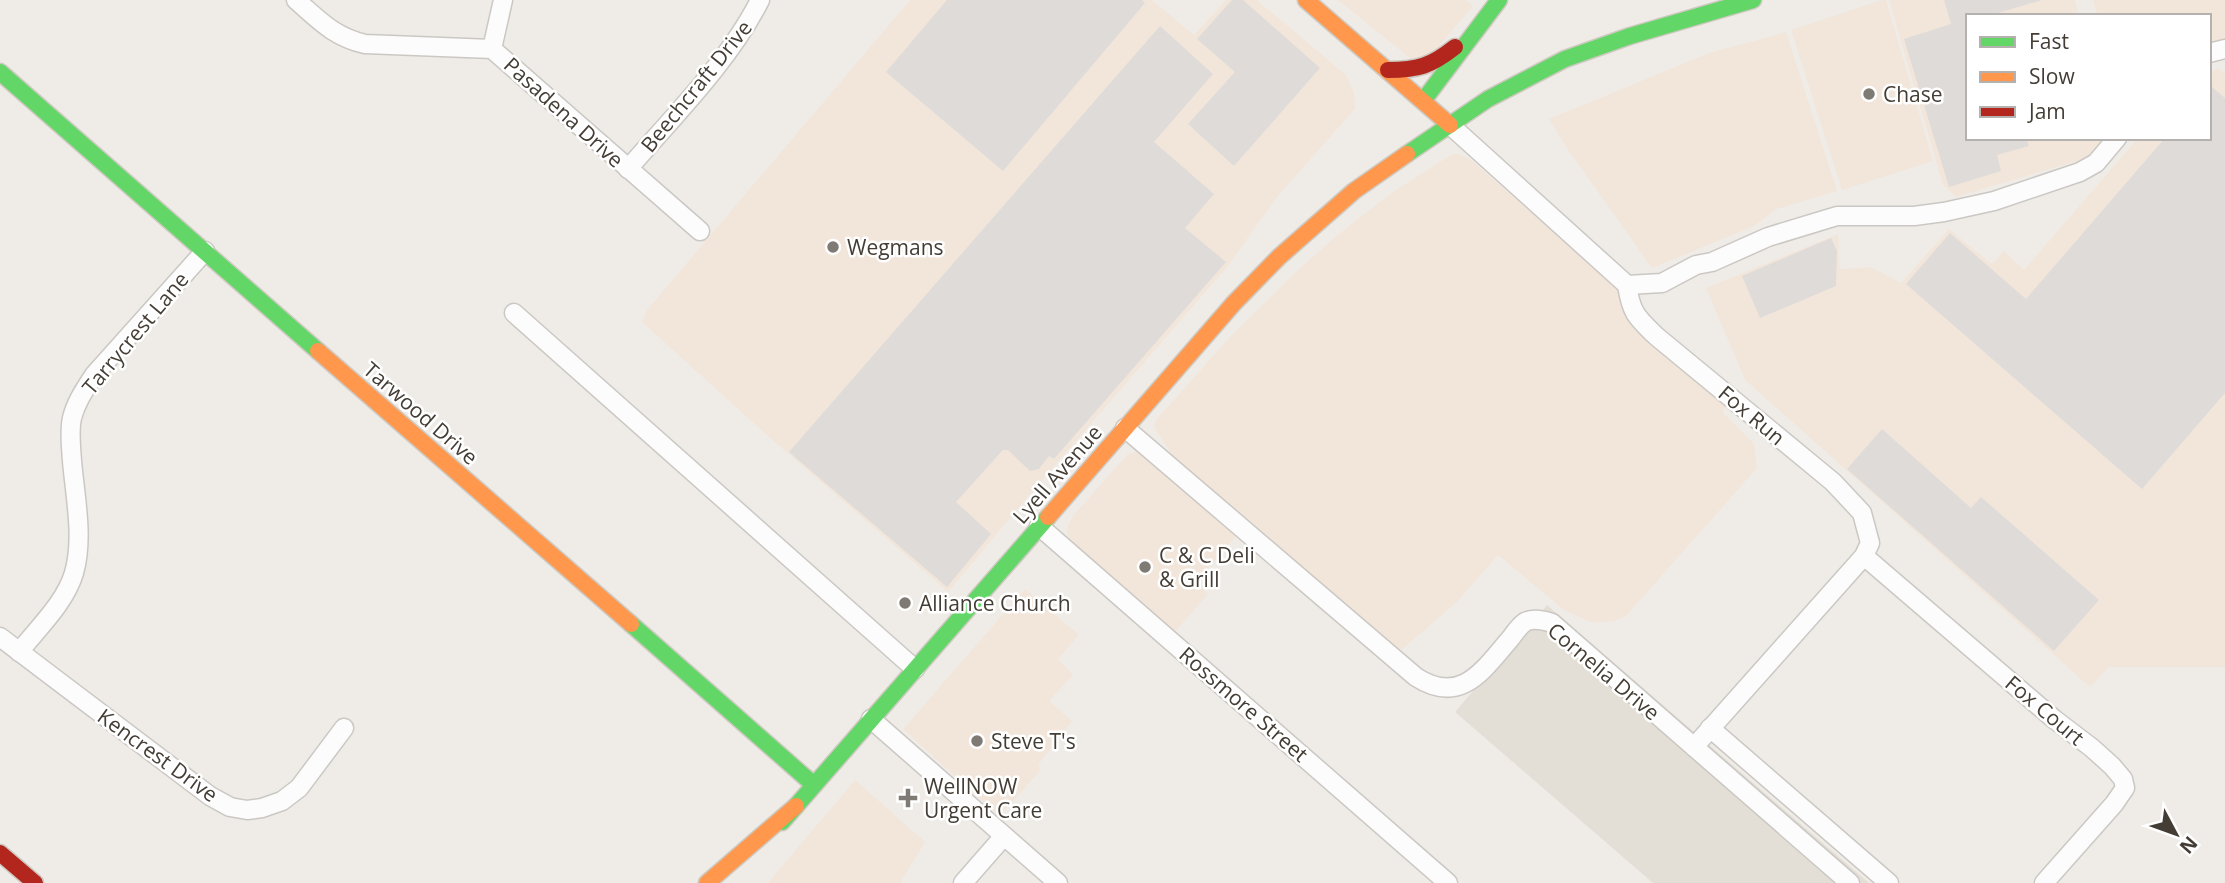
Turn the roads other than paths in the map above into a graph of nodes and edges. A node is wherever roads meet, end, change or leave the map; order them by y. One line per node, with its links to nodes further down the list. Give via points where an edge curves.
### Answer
1 (296, 0): 8 (street, Pasadena Drive, via 331,31 358,42)
2 (503, 0): 8 (street)
3 (760, 0): 14 (street, Beechcraft Drive, via 729,51)
4 (1306, 0): 9 (main road)
5 (1499, 0): 7 (main road)
6 (1754, 0): 12 (main road, Lyell Avenue, via 1564,59)
7 (1470, 36): 9 (main road, via 1435,64 1416,70); 11 (main road)
8 (492, 49): 14 (street, Pasadena Drive)
9 (1388, 70): 11 (main road)
10 (0, 72): 16 (main road, Tarwood Drive)
11 (1423, 101): 12 (main road)
12 (1450, 125): 17 (street, Fox Run); 19 (main road, Lyell Avenue, via 1354,191 1279,257)
13 (2115, 140): 17 (street, via 2096,163 2080,172 1994,201 1914,216 1837,216 1768,237 1661,283)
14 (628, 170): 15 (street, Pasadena Drive)
15 (700, 231)
16 (205, 251): 23 (street, Tarrycrest Lane, via 79,397 71,444 78,535 73,576 64,595); 29 (main road, Tarwood Drive)
17 (1627, 285): 21 (street, Fox Run, via 1631,307 1641,322 1833,482 1862,513 1870,543)
18 (514, 313): 24 (street)
19 (1125, 428): 20 (main road, Lyell Avenue); 28 (street, Cornelia Drive, via 1428,684 1441,688 1469,682 1524,623 1538,619 1552,623)
20 (1039, 526): 24 (main road, Lyell Avenue); 38 (street, Rossmore Street)
21 (1864, 556): 27 (street); 41 (street, Fox Court, via 2123,779 2125,788 2114,804)
22 (0, 637): 23 (street, Kencrest Drive)
23 (19, 652): 26 (street, Kencrest Drive, via 230,807 247,810 282,801 299,788)
24 (915, 669): 25 (main road, Lyell Avenue)
25 (871, 719): 29 (main road, Lyell Avenue); 31 (street)
26 (344, 727)
27 (1710, 729): 28 (street); 40 (street)
28 (1694, 747): 39 (street, Cornelia Drive)
29 (814, 785): 30 (main road, Lyell Avenue)
30 (796, 806): 34 (main road); 35 (main road, Lyell Avenue)
31 (1004, 836): 36 (street); 37 (street)
32 (0, 853): 33 (main road)
33 (35, 883)
34 (707, 883)
35 (727, 883)
36 (963, 883)
37 (1058, 883)
38 (1448, 883)
39 (1850, 883)
40 (1889, 883)
41 (2044, 883)

